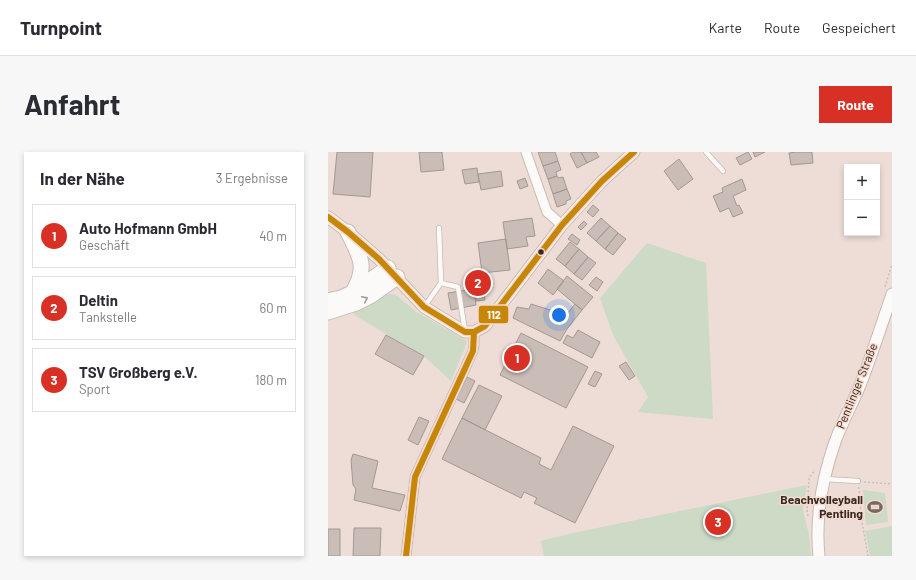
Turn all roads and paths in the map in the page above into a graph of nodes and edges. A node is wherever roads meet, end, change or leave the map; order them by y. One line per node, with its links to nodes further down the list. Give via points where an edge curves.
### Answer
1 (526, 152): 6 (street, via 547,212)
2 (634, 152): 6 (street, via 602,181)
3 (706, 152): 4 (lane)
4 (723, 171)
5 (328, 217): 8 (street)
6 (562, 225): 16 (street, via 485,326)
7 (439, 228): 10 (lane)
8 (348, 232): 9 (street); 11 (highway, via 360,255 361,266 361,276)
9 (392, 272): 11 (highway); 14 (street); 15 (highway, one-way to 9, via 370,296)
10 (441, 283): 14 (lane); 16 (lane, via 458,287)
11 (352, 293): 13 (highway)
12 (892, 294): 17 (street, Pentlinger Straße, via 861,384 835,441)
13 (328, 301)
14 (424, 307): 16 (street)
15 (328, 312)
16 (470, 332): 20 (street, via 474,344 473,351 415,477)
17 (824, 479): 18 (lane); 21 (street, Pentlinger Straße, via 819,508)
18 (858, 481): 19 (path); 22 (path)
19 (892, 484)
20 (406, 556)
21 (819, 556)
22 (868, 556)

